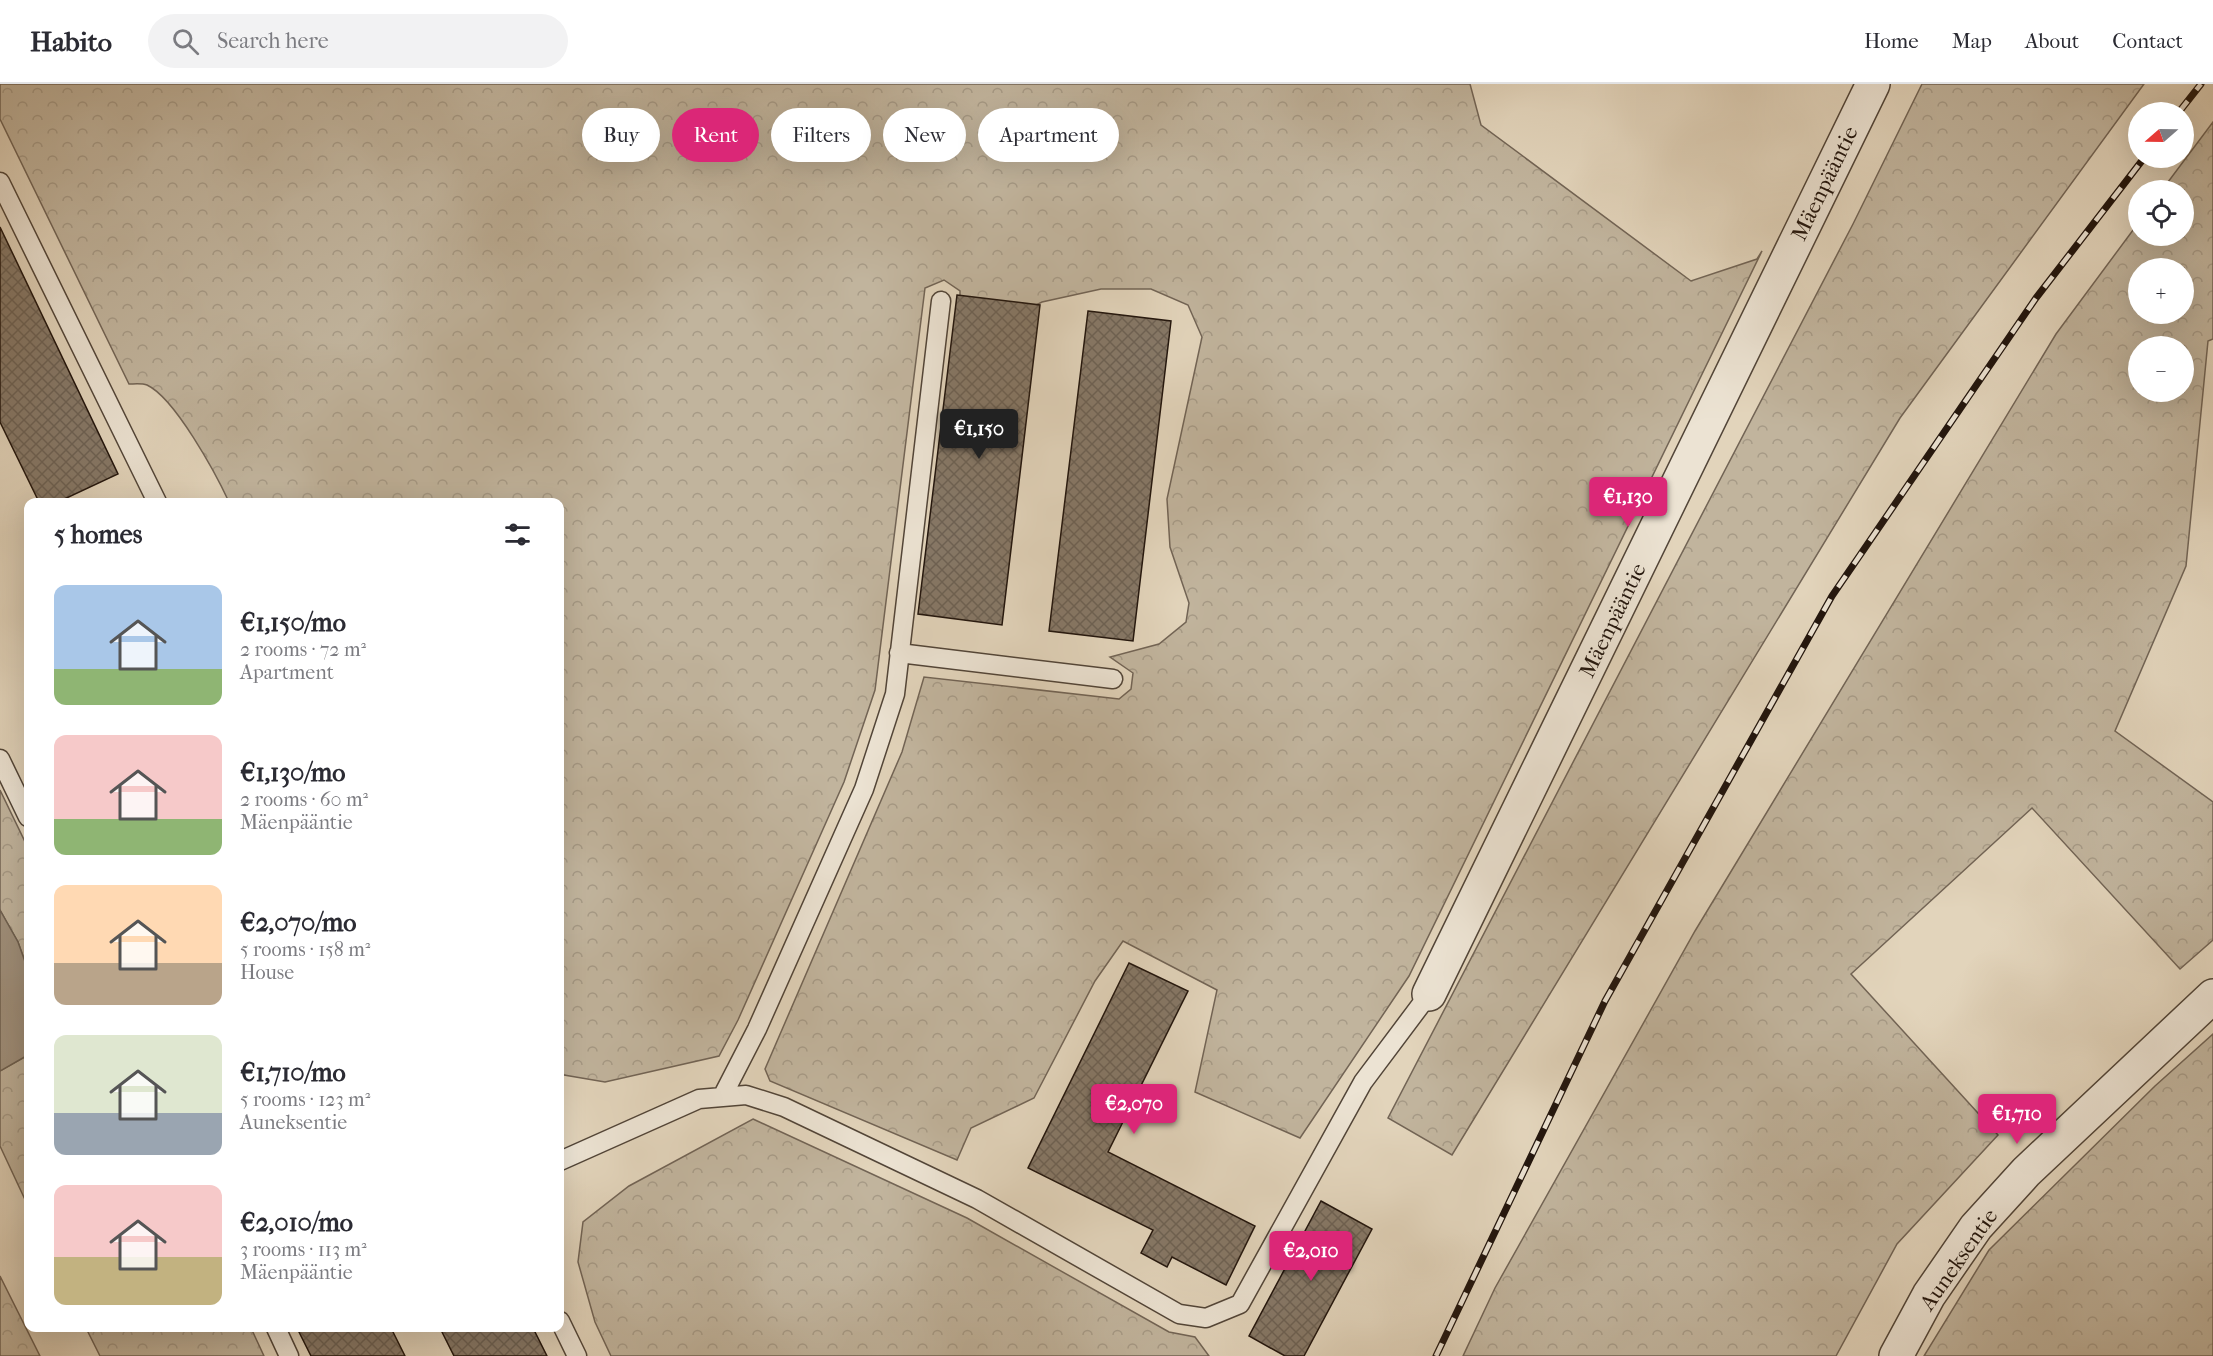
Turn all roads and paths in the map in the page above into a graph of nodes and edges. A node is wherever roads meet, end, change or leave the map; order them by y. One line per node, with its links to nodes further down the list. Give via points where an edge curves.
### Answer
1 (1873, 84): 9 (street, Mäenpääntie)
2 (0, 182): 4 (lane)
3 (941, 301): 5 (lane)
4 (155, 498)
5 (899, 653): 6 (lane); 11 (lane, via 895,694 864,789 757,1029)
6 (1113, 679)
7 (0, 759): 8 (lane)
8 (24, 809)
9 (1430, 994): 11 (lane, via 1363,1082 1240,1304 1206,1318 1179,1314 976,1199 784,1107 746,1095)
10 (2213, 996): 17 (street, Auneksentie, via 2026,1172 1976,1227 1929,1295)
11 (722, 1097): 12 (lane, via 699,1099)
12 (564, 1159)
13 (564, 1329): 16 (lane)
14 (278, 1332): 15 (lane)
15 (289, 1356)
16 (577, 1356)
17 (1896, 1356)

